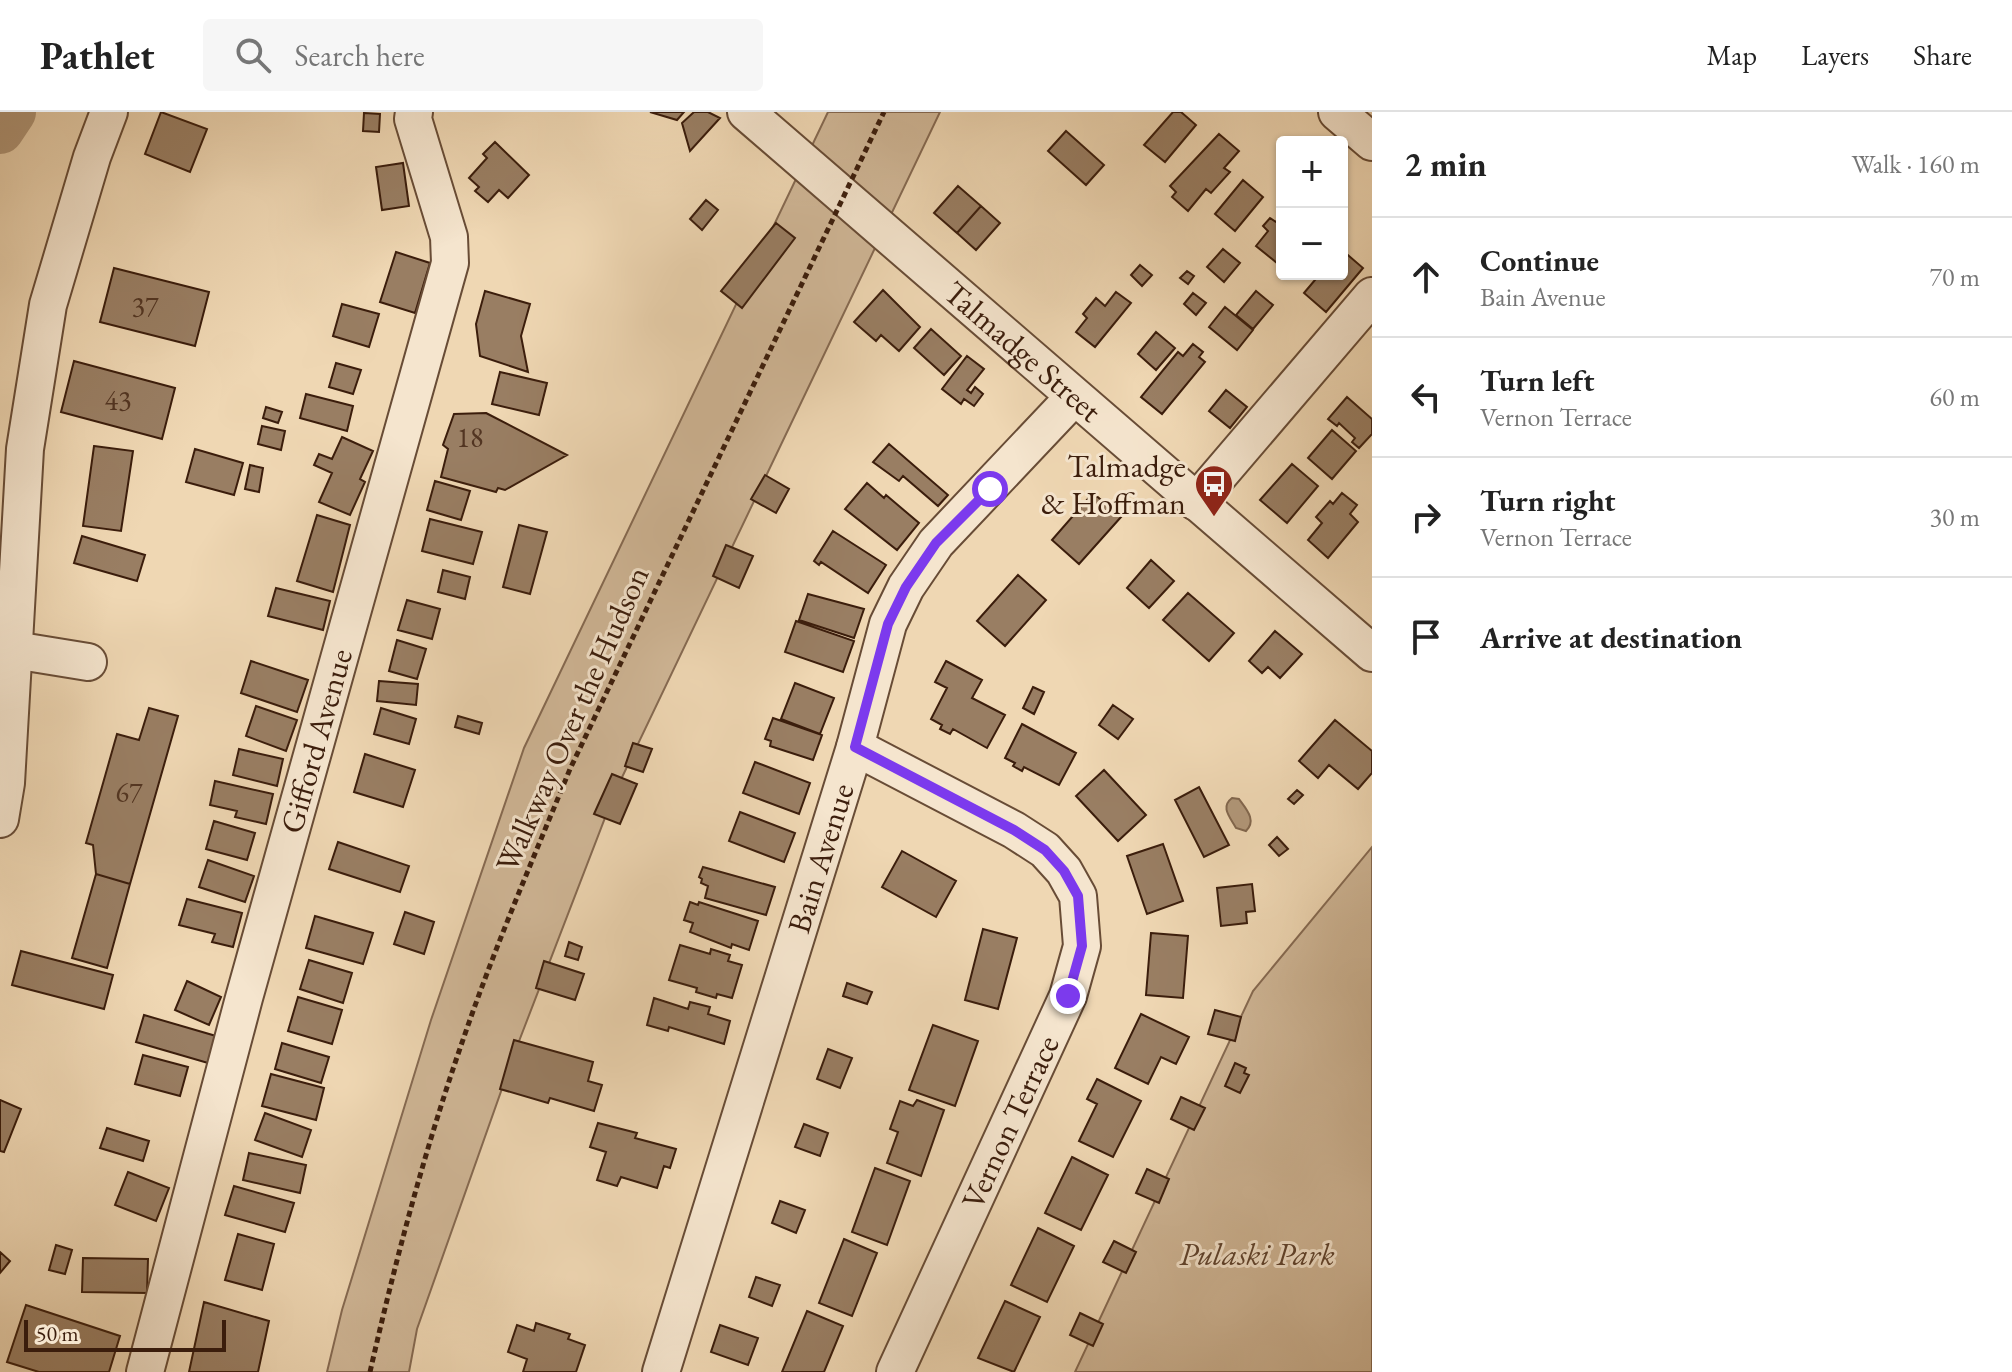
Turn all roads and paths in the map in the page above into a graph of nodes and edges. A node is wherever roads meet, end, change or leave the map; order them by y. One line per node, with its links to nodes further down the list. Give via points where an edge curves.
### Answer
1 (109, 112): 10 (street, via 48,305 25,449)
2 (414, 112): 15 (street, Gifford Avenue, via 449,237 450,263)
3 (746, 112): 8 (street, Talmadge Street)
4 (884, 112): 16 (path, Walkway Over the Hudson, bridge, via 538,846 437,1119)
5 (1337, 112): 6 (street)
6 (1372, 142)
7 (1372, 296): 9 (street)
8 (1074, 397): 9 (street, Talmadge Street); 13 (street, Bain Avenue, via 936,543 906,587 888,624)
9 (1196, 502): 11 (street, Talmadge Street)
10 (14, 650): 12 (street); 14 (street)
11 (1372, 653)
12 (88, 662)
13 (855, 747): 17 (street, Bain Avenue); 18 (street, Vernon Terrace, via 1045,850 1078,896 1082,946 1068,996)
14 (0, 819)
15 (145, 1372)
16 (370, 1372)
17 (661, 1372)
18 (895, 1372)

